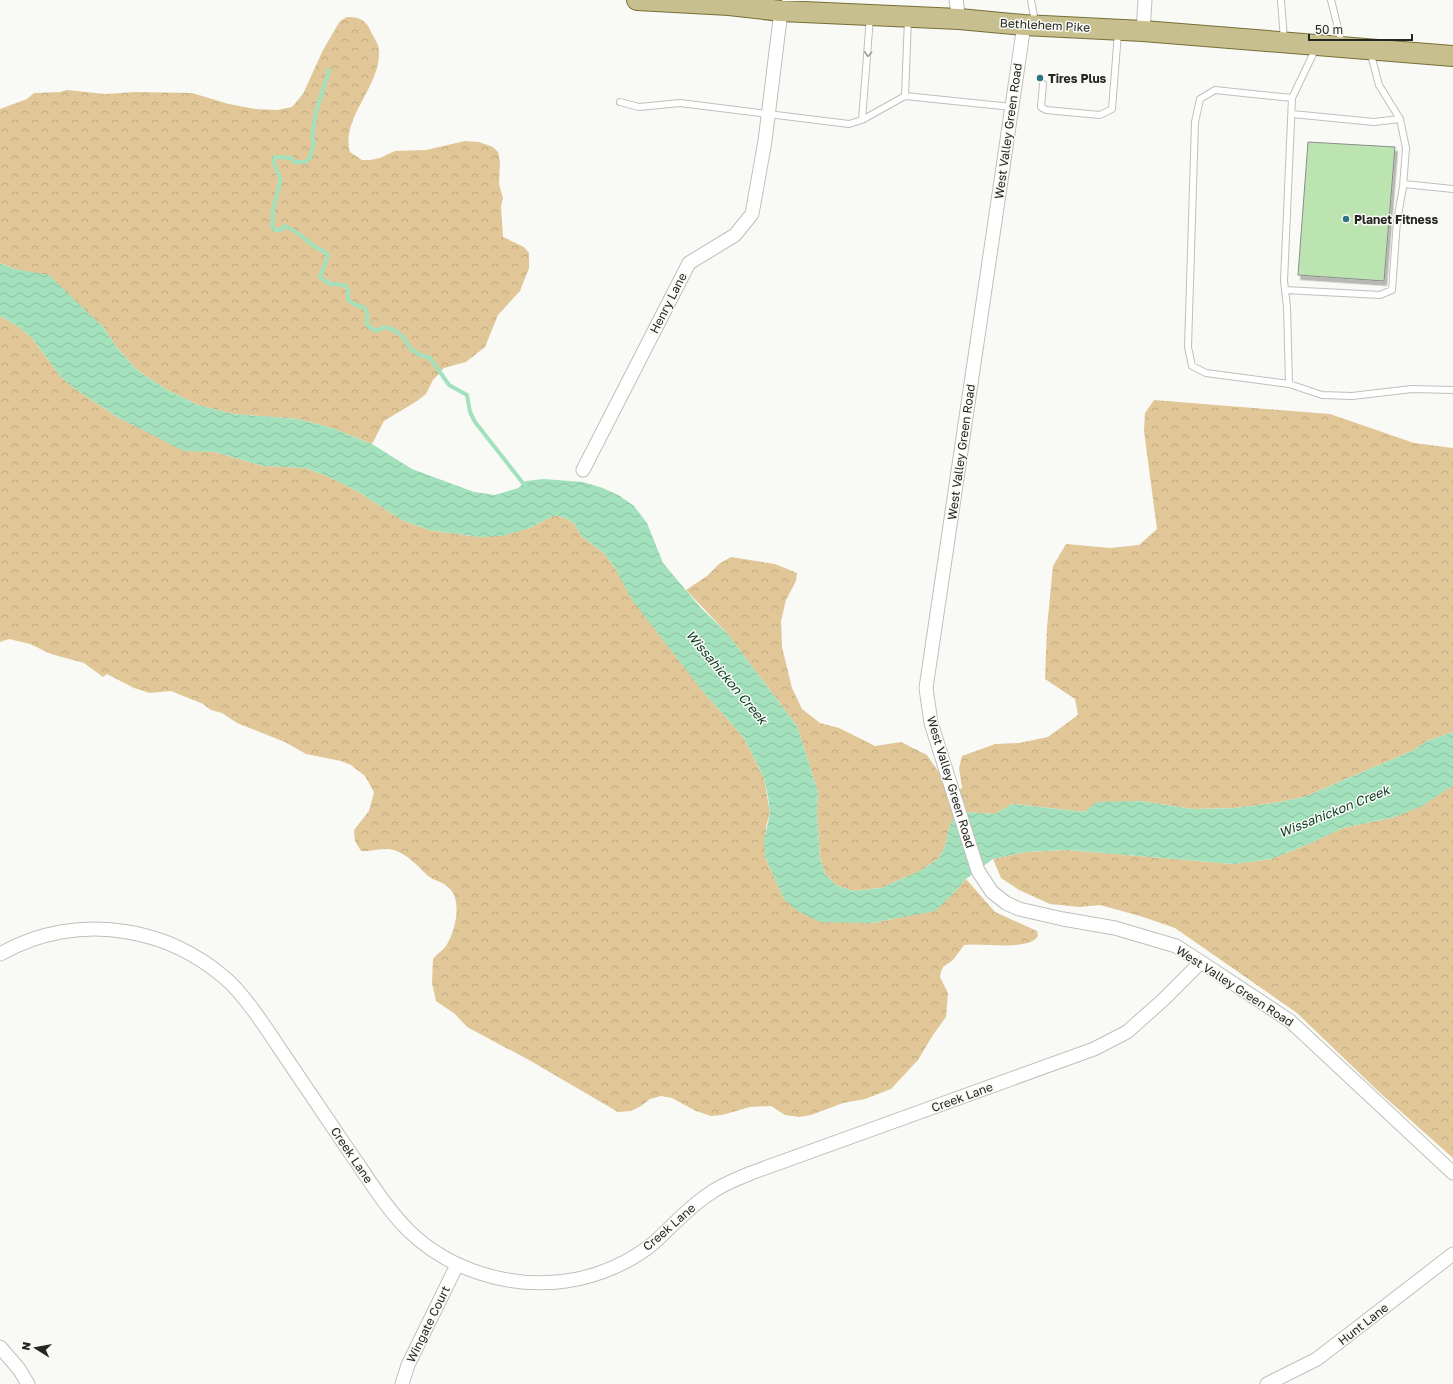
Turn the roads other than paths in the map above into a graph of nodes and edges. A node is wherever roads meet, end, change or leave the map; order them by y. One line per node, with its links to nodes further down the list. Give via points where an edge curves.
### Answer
1 (637, 0): 7 (main road, Bethlehem Pike, via 729,5)
2 (956, 0): 10 (street)
3 (1031, 0): 11 (lane)
4 (1145, 0): 13 (street)
5 (1281, 0): 14 (lane)
6 (1331, 0): 16 (lane)
7 (781, 11): 8 (main road, Bethlehem Pike); 24 (street, Henry Lane)
8 (871, 15): 9 (main road, Bethlehem Pike); 27 (lane, one-way to 27)
9 (908, 17): 10 (main road, Bethlehem Pike); 20 (lane)
10 (959, 19): 11 (main road, Bethlehem Pike)
11 (1030, 25): 12 (main road, Bethlehem Pike); 23 (street, West Valley Green Road)
12 (1118, 30): 13 (main road, Bethlehem Pike); 19 (lane, via 1112,109 1100,115 1046,110 1041,107)
13 (1143, 31): 14 (main road, Bethlehem Pike)
14 (1284, 42): 15 (main road, Bethlehem Pike)
15 (1317, 45): 16 (main road, Bethlehem Pike); 21 (lane)
16 (1342, 47): 17 (main road, Bethlehem Pike)
17 (1369, 50): 18 (main road, Bethlehem Pike); 26 (lane, via 1378,86)
18 (1453, 56)
19 (1043, 84)
20 (905, 96): 23 (lane); 27 (lane)
21 (1292, 98): 25 (lane); 31 (lane, via 1216,90 1200,99 1195,122 1188,347 1192,366 1206,373)
22 (620, 102): 24 (lane, via 639,107 680,103)
23 (1012, 107): 35 (street, West Valley Green Road, via 926,688 930,723 978,871 992,892 1020,910 1115,928 1176,946)
24 (767, 113): 27 (lane, via 849,124); 33 (street, Henry Lane, via 765,141 752,214 735,235 689,263)
25 (1292, 114): 26 (lane, via 1374,122); 30 (lane)
26 (1400, 119): 28 (lane, via 1406,148)
27 (862, 120)
28 (1404, 184): 29 (lane); 30 (lane, via 1397,221 1392,290 1380,295)
29 (1453, 189)
30 (1285, 290): 31 (lane)
31 (1288, 384): 32 (lane, via 1322,395 1352,396 1412,389)
32 (1453, 390)
33 (583, 470)
34 (0, 954): 38 (street, Creek Lane, via 35,938 65,931 97,928 148,936 196,957 227,980 263,1024 393,1213 424,1244)
35 (1200, 962): 36 (street, West Valley Green Road, via 1290,1021); 38 (street, Creek Lane, via 1127,1032 1108,1042 1088,1052 720,1186 699,1201 654,1243 604,1271 579,1280 532,1283 492,1277)
36 (1453, 1173)
37 (1453, 1254): 42 (street, Hunt Lane, via 1317,1359)
38 (457, 1265): 41 (street, Wingate Court, via 408,1365)
39 (0, 1347): 40 (street)
40 (28, 1384)
41 (402, 1384)
42 (1267, 1384)

